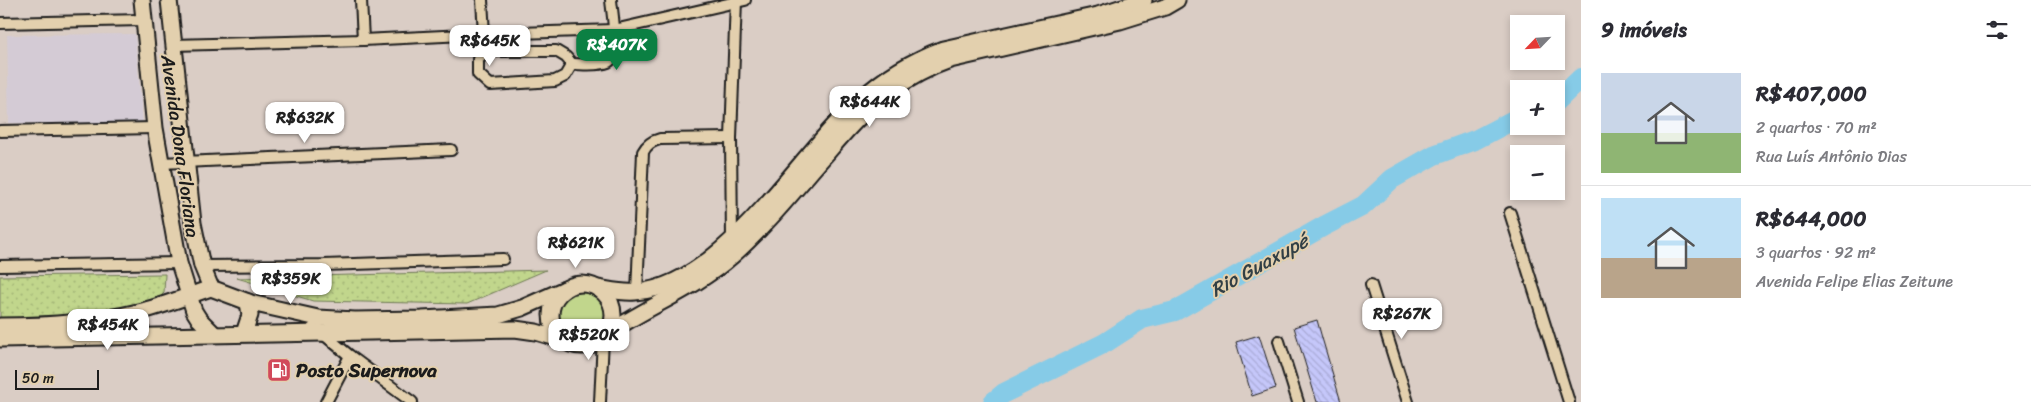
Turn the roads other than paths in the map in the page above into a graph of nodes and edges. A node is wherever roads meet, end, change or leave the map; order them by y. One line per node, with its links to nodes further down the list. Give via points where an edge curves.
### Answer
1 (142, 0): 9 (main road, Avenida Dona Floriana)
2 (169, 0): 14 (main road, Avenida Dona Floriana)
3 (361, 0): 13 (street)
4 (482, 0): 12 (street)
5 (611, 0): 11 (street)
6 (1144, 0): 23 (main road, via 1098,15 943,49 888,78 847,112)
7 (739, 1): 11 (street); 18 (street)
8 (1168, 2): 23 (main road, via 1120,21 950,60 902,83 858,118 796,189)
9 (143, 20): 10 (street); 16 (main road, Avenida Dona Floriana)
10 (0, 23)
11 (614, 30): 12 (street); 15 (street, via 615,49 610,61)
12 (484, 34): 13 (street)
13 (363, 40): 14 (street)
14 (172, 45): 20 (main road, Avenida Dona Floriana)
15 (572, 64): 15 (street, via 565,76 555,81 490,85 478,74 477,66 478,58 489,51 556,51)
16 (155, 128): 17 (street); 21 (main road, Avenida Dona Floriana)
17 (0, 131)
18 (731, 138): 23 (street); 32 (street, via 660,139 645,147)
19 (451, 150): 20 (street)
20 (185, 162): 21 (street); 27 (main road, Avenida Dona Floriana)
21 (161, 163): 25 (main road, Avenida Dona Floriana)
22 (1510, 213): 49 (street)
23 (733, 248): 32 (main road, via 657,288); 39 (main road, via 688,287)
24 (504, 259): 27 (street)
25 (179, 263): 26 (street); 33 (main road, Avenida Dona Floriana)
26 (0, 266)
27 (202, 266): 29 (main road, Avenida Dona Floriana)
28 (1372, 285): 48 (street)
29 (211, 288): 33 (main road); 34 (main road)
30 (597, 288): 31 (main road, via 578,284); 32 (main road); 39 (main road, via 607,296 612,308 612,322)
31 (564, 289): 34 (main road, via 511,312 461,318 334,319); 41 (main road, via 555,300 551,314 554,328)
32 (637, 292)
33 (188, 296): 35 (main road, via 107,318 42,326); 38 (main road, Avenida Dona Floriana, via 199,319)
34 (249, 302): 36 (main road); 37 (main road, via 250,315)
35 (0, 326)
36 (322, 332): 37 (main road); 41 (main road, via 516,329); 43 (street)
37 (244, 333): 38 (main road)
38 (214, 334): 40 (main road)
39 (605, 336): 41 (main road, via 584,346); 46 (street)
40 (0, 339)
41 (563, 340)
42 (1279, 341): 47 (street)
43 (350, 356): 44 (street); 45 (street)
44 (326, 402)
45 (412, 402)
46 (600, 402)
47 (1298, 402)
48 (1408, 402)
49 (1569, 402)

